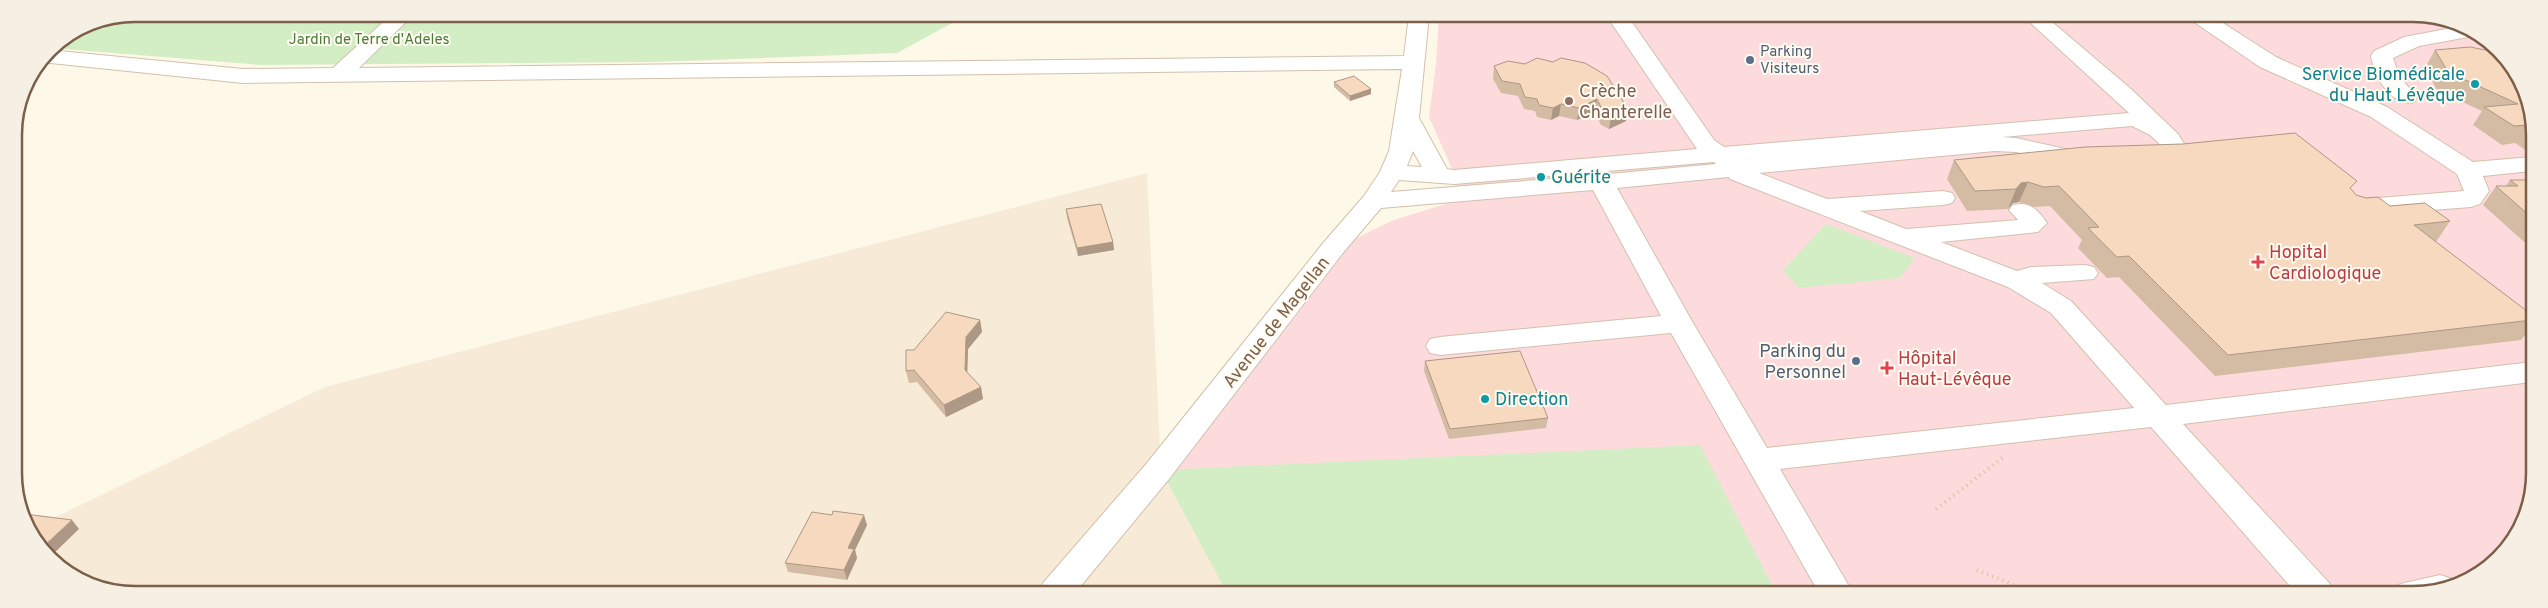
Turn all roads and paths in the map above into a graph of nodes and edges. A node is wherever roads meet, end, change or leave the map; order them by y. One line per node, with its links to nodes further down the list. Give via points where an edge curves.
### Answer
1 (396, 22): 9 (street)
2 (1418, 22): 8 (street, Avenue de Magellan)
3 (1621, 22): 14 (street, via 1706,145)
4 (2040, 22): 12 (street, via 2123,94)
5 (2207, 22): 16 (street, via 2268,62 2367,105)
6 (2461, 33): 10 (street, via 2411,41 2382,56 2382,66 2390,80)
7 (53, 57): 9 (street, via 243,76)
8 (1414, 62): 9 (street); 11 (street, Avenue de Magellan)
9 (340, 75)
10 (2406, 97)
11 (1407, 118): 17 (street, Avenue de Magellan, via 1401,151); 19 (street)
12 (2158, 130): 13 (street, via 2134,119); 13 (street, via 2176,150 2080,160)
13 (1989, 138): 14 (street)
14 (1727, 162): 18 (street, via 1689,175); 22 (street, via 1739,174)
15 (2526, 165): 16 (street)
16 (2468, 170): 23 (street, via 2477,192 2471,199)
17 (1392, 172): 19 (street); 21 (street, Avenue de Magellan)
18 (1596, 174): 19 (street); 21 (street); 28 (street)
19 (1439, 176)
20 (1943, 198): 22 (street)
21 (1373, 201): 39 (street, Avenue de Magellan, via 1158,471)
22 (1822, 206): 25 (street)
23 (2353, 208)
24 (2022, 210): 25 (street, via 2034,223 2029,227)
25 (1925, 240): 27 (street)
26 (2085, 273): 27 (street, via 2031,275)
27 (2018, 281): 31 (street, via 2061,307)
28 (1678, 323): 29 (street); 33 (street)
29 (1440, 346)
30 (2526, 373): 31 (street)
31 (2159, 416): 32 (street); 38 (street)
32 (2038, 430): 33 (street); 34 (path)
33 (1759, 460): 36 (street)
34 (1936, 509)
35 (1977, 570): 37 (path)
36 (1831, 585)
37 (2014, 585)
38 (2310, 585)
39 (1061, 586)

